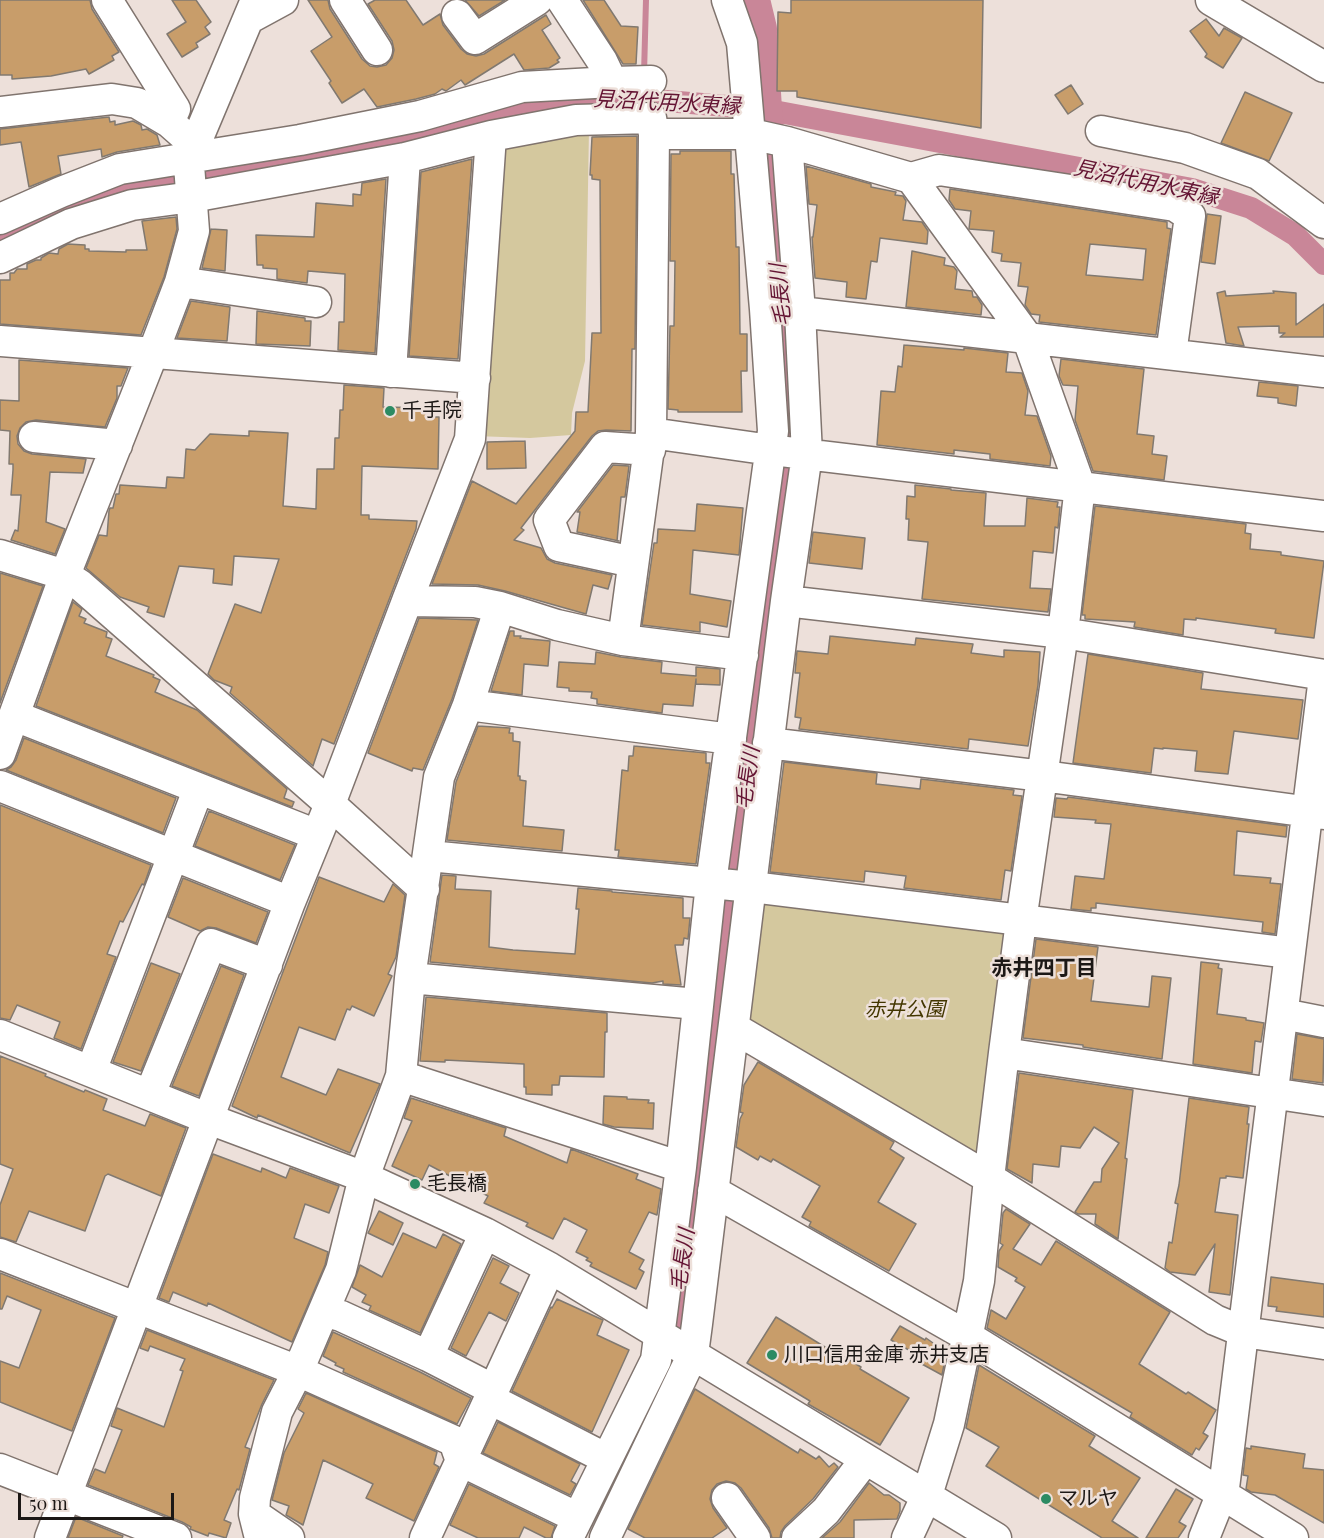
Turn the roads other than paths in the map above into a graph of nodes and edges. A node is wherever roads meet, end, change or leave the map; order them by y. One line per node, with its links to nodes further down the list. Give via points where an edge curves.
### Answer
1 (107, 0): 15 (street, via 175,109)
2 (283, 0): 8 (street)
3 (345, 0): 10 (street)
4 (537, 0): 9 (street, via 475,39)
5 (562, 0): 13 (street)
6 (727, 0): 18 (street, via 742,43)
7 (1211, 0): 11 (street)
8 (252, 9): 21 (street)
9 (457, 15)
10 (376, 50)
11 (1324, 67)
12 (651, 81): 13 (street)
13 (612, 82): 21 (street, via 522,87 420,117)
14 (0, 112): 15 (street, via 112,99 137,103)
15 (169, 122): 21 (street)
16 (1101, 131): 26 (street, via 1185,148 1258,174)
17 (654, 134): 18 (street); 19 (street, via 651,118 576,120); 39 (street)
18 (750, 134): 20 (street); 41 (street, via 766,320)
19 (491, 135): 22 (street); 37 (street)
20 (787, 142): 23 (street); 30 (street)
21 (191, 156): 24 (street); 25 (street, via 120,169)
22 (405, 158): 24 (street); 35 (street)
23 (911, 178): 31 (street); 34 (street, via 939,170 1175,206 1190,216)
24 (192, 197): 27 (street, via 132,205 92,217); 28 (street, via 194,231)
25 (0, 219)
26 (1324, 223)
27 (0, 258)
28 (180, 282): 29 (street); 33 (street)
29 (316, 302)
30 (800, 312): 31 (street); 42 (street)
31 (1027, 337): 34 (street); 43 (street)
32 (0, 341): 33 (street)
33 (153, 353): 35 (street); 40 (street)
34 (1171, 354): 36 (street)
35 (391, 372): 37 (street)
36 (1324, 372)
37 (475, 378): 48 (street, via 470,439)
38 (34, 436): 40 (street)
39 (650, 441): 41 (street); 46 (street); 46 (street, via 604,447 549,520 560,546)
40 (117, 444): 47 (street)
41 (771, 450): 42 (street); 53 (street)
42 (807, 454): 43 (street); 49 (street)
43 (1080, 486): 44 (street); 51 (street)
44 (1324, 516)
45 (0, 555): 47 (street)
46 (633, 562): 52 (street)
47 (65, 575): 56 (street); 63 (street)
48 (407, 601): 50 (street, via 475,602); 63 (street)
49 (786, 601): 51 (street); 58 (street)
50 (500, 607): 52 (street); 55 (street)
51 (1063, 633): 54 (street); 60 (street)
52 (623, 640): 53 (street)
53 (743, 655): 57 (street)
54 (1324, 676): 64 (street)
55 (468, 705): 57 (street); 67 (street, via 439,777)
56 (15, 716): 59 (street); 62 (street)
57 (731, 739): 68 (street)
58 (768, 744): 60 (street); 69 (street)
59 (0, 754)
60 (1043, 776): 64 (street); 72 (street)
61 (0, 786): 66 (street)
62 (198, 789): 65 (street); 66 (street)
63 (330, 804): 65 (street); 70 (street)
64 (1316, 813): 73 (street)
65 (317, 835): 71 (street)
66 (171, 856): 71 (street); 82 (street)
67 (429, 856): 68 (street); 70 (street)
68 (711, 883): 69 (street); 76 (street)
69 (752, 887): 72 (street); 79 (street)
70 (424, 889): 75 (street)
71 (290, 902): 74 (street)
72 (1021, 921): 73 (street); 81 (street)
73 (1290, 953): 77 (street)
74 (267, 965): 85 (street, via 211,944); 87 (street)
75 (410, 978): 76 (street); 83 (street)
76 (697, 1004): 88 (street)
77 (1282, 1014): 78 (street); 84 (street)
78 (1324, 1022)
79 (734, 1028): 90 (street); 91 (street)
80 (0, 1035): 82 (street)
81 (1004, 1053): 84 (street); 90 (street)
82 (91, 1071): 85 (street)
83 (401, 1076): 88 (street); 89 (street)
84 (1273, 1093): 86 (street); 97 (street)
85 (150, 1094): 87 (street)
86 (1324, 1101)
87 (209, 1119): 89 (street); 95 (street)
88 (681, 1167): 100 (street)
89 (364, 1177): 92 (street); 96 (street, via 341,1270)
90 (989, 1178): 97 (street, via 1215,1320); 98 (street, via 979,1281)
91 (713, 1191): 98 (street); 100 (street)
92 (485, 1233): 94 (street); 101 (street)
93 (0, 1254): 95 (street)
94 (550, 1268): 100 (street); 103 (street)
95 (137, 1307): 102 (street); 109 (street)
96 (324, 1311): 101 (street); 102 (street)
97 (1244, 1332): 99 (street); 108 (street)
98 (968, 1336): 108 (street); 110 (street, via 949,1424)
99 (1324, 1344)
100 (676, 1345): 104 (street, via 656,1360); 105 (street); 119 (street)
101 (428, 1356): 103 (street)
102 (298, 1371): 106 (street, via 454,1442); 113 (street, via 277,1412 255,1497)
103 (492, 1394): 104 (street); 106 (street)
104 (607, 1459): 114 (street)
105 (865, 1460): 110 (street); 112 (street)
106 (461, 1461): 114 (street); 115 (street)
107 (0, 1469): 109 (street)
108 (1222, 1493): 124 (street); 125 (street)
109 (67, 1495): 116 (street); 117 (street)
110 (927, 1495): 122 (street); 123 (street)
111 (727, 1497): 120 (street)
112 (828, 1524): 121 (street)
113 (257, 1526): 118 (street)
114 (573, 1528)
115 (430, 1536)
116 (50, 1538)
117 (176, 1538)
118 (289, 1538)
119 (605, 1538)
120 (755, 1538)
121 (797, 1538)
122 (907, 1538)
123 (996, 1538)
124 (1204, 1538)
125 (1293, 1538)

